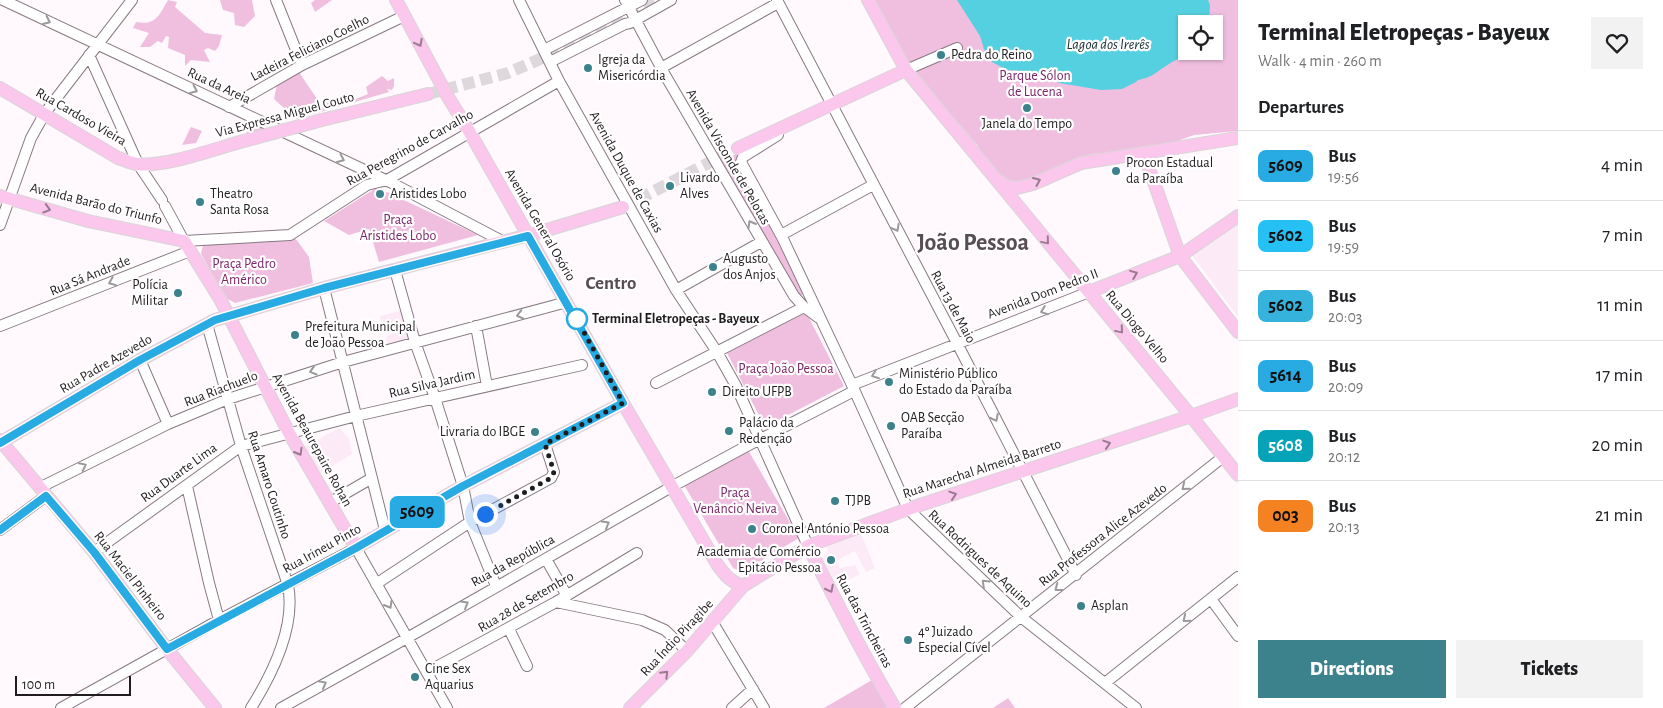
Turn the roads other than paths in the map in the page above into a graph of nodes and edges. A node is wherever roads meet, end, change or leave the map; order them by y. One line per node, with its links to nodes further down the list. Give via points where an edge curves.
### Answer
1 (3, 0): 15 (street, Rua da Areia, one-way to 15)
2 (132, 0): 15 (street)
3 (276, 0): 20 (street)
4 (396, 0): 11 (main road, Avenida General Osório)
5 (519, 0): 17 (street, Avenida Duque de Caxias)
6 (642, 0): 10 (street)
7 (671, 0): 12 (street)
8 (868, 0): 22 (main road)
9 (777, 1): 21 (street); 26 (street, Rua 13 de Maio)
10 (627, 3): 12 (street, Avenida Visconde de Pelotas); 13 (street)
11 (404, 16): 20 (street, Ladeira Feliciano Coelho); 29 (main road, Avenida General Osório, one-way to 29)
12 (636, 18): 14 (street); 21 (street, Avenida Visconde de Pelotas)
13 (586, 29): 14 (street); 17 (street)
14 (593, 40): 19 (street)
15 (98, 44): 18 (street); 27 (street, Rua da Areia, one-way to 27)
16 (957, 48): 22 (street)
17 (544, 50): 19 (street, Avenida Duque de Caxias)
18 (90, 55): 28 (street); 33 (street)
19 (550, 62): 23 (street, Avenida Duque de Caxias)
20 (302, 65): 27 (street, Ladeira Feliciano Coelho)
21 (661, 68): 44 (street, Avenida Visconde de Pelotas, one-way to 21)
22 (906, 70): 26 (main road); 34 (main road, Rua Diogo Velho)
23 (560, 81): 29 (street, Rua Peregrino de Carvalho); 49 (street, Avenida Duque de Caxias)
24 (0, 88): 28 (main road, Rua Cardoso Vieira)
25 (428, 94): 33 (main road, Via Expressa Miguel Couto, bridge, via 179,159)
26 (832, 104): 31 (main road); 36 (street, Rua 13 de Maio)
27 (230, 107): 35 (street, Rua da Areia, one-way to 35)
28 (45, 114): 33 (main road, Rua Cardoso Vieira, via 118,158); 37 (street)
29 (469, 131): 35 (street, Rua Peregrino de Carvalho); 42 (main road, Avenida General Osório)
30 (1238, 138): 32 (main road)
31 (740, 153): 41 (street, via 741,162)
32 (1144, 154): 34 (main road, one-way to 32, via 1006,186 1017,188 1081,163); 46 (main road)
33 (143, 164): 45 (street)
34 (992, 176): 50 (main road, Rua Diogo Velho, one-way to 50)
35 (387, 180): 43 (street, Rua da Areia); 45 (street, Rua Peregrino de Carvalho, via 367,185 290,236)
36 (873, 185): 41 (street); 60 (street, Rua 13 de Maio, one-way to 60)
37 (5, 197): 40 (street); 45 (main road, Avenida Barão do Triunfo, one-way to 45)
38 (623, 207): 42 (main road)
39 (1238, 216): 46 (main road, Avenida Dom Pedro II)
40 (0, 225)
41 (781, 235): 54 (street)
42 (528, 236): 43 (main road); 51 (main road, Avenida General Osório)
43 (502, 241): 47 (main road)
44 (762, 242): 49 (street); 52 (street, Avenida Visconde de Pelotas)
45 (187, 246): 53 (main road); 56 (street, Rua Sá Andrade, one-way to 56)
46 (1180, 256): 50 (main road, Avenida Dom Pedro II, one-way to 46); 58 (main road)
47 (396, 270): 48 (main road); 59 (street)
48 (324, 288): 53 (main road); 63 (street)
49 (676, 290): 61 (street, Avenida Duque de Caxias)
50 (1089, 292): 60 (street, Avenida Dom Pedro II, one-way to 60); 74 (main road, Rua Diogo Velho, one-way to 74)
51 (567, 302): 57 (street, Rua Riachuelo, one-way to 57); 72 (main road, Avenida General Osório)
52 (804, 307): 54 (street, Avenida Visconde de Pelotas); 61 (street)
53 (229, 315): 55 (main road, Rua Padre Azevedo); 67 (main road, Avenida Beaurepaire Rohan)
54 (819, 318): 68 (street)
55 (207, 324): 62 (main road, Rua Padre Azevedo); 70 (street, Rua Amaro Coutinho)
56 (0, 326)
57 (476, 326): 59 (street, Rua Riachuelo); 66 (street)
58 (1238, 332)
59 (415, 342): 63 (street, Rua Riachuelo); 69 (street)
60 (957, 343): 68 (street, Avenida Dom Pedro II, one-way to 68); 82 (street, Rua 13 de Maio, one-way to 82)
61 (717, 352): 65 (street); 77 (street)
62 (140, 360): 75 (street); 78 (main road, Rua Padre Azevedo)
63 (343, 362): 67 (street, Rua Riachuelo, one-way to 67); 73 (street)
64 (582, 366): 66 (street, Rua Silva Jardim)
65 (656, 383)
66 (487, 386): 69 (street, Rua Silva Jardim)
67 (264, 387): 70 (street, Rua Riachuelo); 76 (main road, Avenida Beaurepaire Rohan)
68 (853, 388): 77 (street); 90 (street, Rua Rodrigues de Aquino)
69 (435, 398): 73 (street, Rua Silva Jardim); 86 (street)
70 (228, 399): 75 (street, Rua Riachuelo); 80 (street, Rua Amaro Coutinho)
71 (1238, 399): 74 (main road, Rua Marechal Almeida Barreto)
72 (623, 403): 79 (main road, Rua Irineu Pinto); 87 (main road, Avenida General Osório)
73 (356, 416): 76 (street, Rua Silva Jardim); 84 (street)
74 (1191, 416): 81 (main road, Rua Diogo Velho); 82 (main road, Rua Marechal Almeida Barreto, one-way to 74)
75 (168, 424): 88 (street, Rua Riachuelo, one-way to 75)
76 (289, 433): 80 (street, Rua Duarte Lima); 89 (main road, Avenida Beaurepaire Rohan, one-way to 89)
77 (761, 440): 87 (street, Rua da República); 94 (street)
78 (1, 442): 88 (main road, Rua Maciel Pinheiro)
79 (545, 444): 86 (main road, Rua Irineu Pinto); 91 (street, via 554,472 551,478)
80 (241, 446): 85 (street, Rua Duarte Lima); 101 (street, Rua Amaro Coutinho)
81 (1223, 457): 83 (main road, Rua Diogo Velho); 99 (street, Rua Professora Alice Azevedo, one-way to 99)
82 (1023, 472): 90 (main road, Rua Marechal Almeida Barreto, one-way to 82); 99 (street, Rua 13 de Maio)
83 (1238, 475)
84 (372, 478): 89 (street); 93 (street)
85 (187, 486): 96 (street, Rua Duarte Lima); 109 (street)
86 (463, 486): 91 (street); 93 (main road, Rua Irineu Pinto)
87 (673, 486): 98 (street, Rua da República, one-way to 87); 104 (main road, Avenida General Osório, via 726,578)
88 (42, 492): 92 (street, Rua Riachuelo); 96 (main road, Rua Maciel Pinheiro)
89 (329, 503): 95 (main road, Avenida Beaurepaire Rohan)
90 (908, 510): 94 (main road, Rua Marechal Almeida Barreto); 108 (street, Rua Rodrigues de Aquino, one-way to 90)
91 (470, 522): 102 (street); 103 (street)
92 (0, 530)
93 (385, 530): 95 (main road, Rua Irineu Pinto)
94 (808, 546): 104 (main road, Rua Marechal Almeida Barreto); 128 (main road, Rua das Trincheiras, one-way to 128)
95 (356, 548): 101 (street, Rua Irineu Pinto); 102 (street, Avenida Beaurepaire Rohan)
96 (94, 552): 114 (main road, Rua Maciel Pinheiro)
97 (637, 553): 105 (street, Rua 28 de Setembro)
98 (546, 559): 103 (street, Rua da República); 105 (street)
99 (1076, 575): 108 (street, Rua Professora Alice Azevedo, one-way to 108)
100 (1238, 577): 106 (street)
101 (288, 584): 109 (street, Rua Irineu Pinto); 122 (street, Rua Amaro Coutinho, via 290,603 285,632 268,678)
102 (376, 584): 113 (street, Avenida Beaurepaire Rohan, one-way to 113)
103 (496, 586): 113 (street, Rua da República, one-way to 103)
104 (743, 586): 110 (main road, Rua Índio Piragibe)
105 (567, 596): 107 (street, Rua 28 de Setembro)
106 (1211, 599): 112 (street); 118 (street, one-way to 118)
107 (556, 602): 111 (street, Rua 28 de Setembro); 115 (street, via 642,620 665,630)
108 (1021, 617): 118 (street, Rua Rodrigues de Aquino); 129 (street, Rua Professora Alice Azevedo)
109 (218, 620): 114 (street, Rua Irineu Pinto)
110 (713, 623): 115 (main road, Rua Índio Piragibe); 119 (street)
111 (509, 629): 116 (street); 117 (street, Rua 28 de Setembro)
112 (1238, 636)
113 (408, 638): 117 (street, Avenida Beaurepaire Rohan); 123 (street, Rua da República, one-way to 113)
114 (167, 649): 120 (street, Rua Irineu Pinto); 121 (main road, Rua Maciel Pinheiro)
115 (687, 651): 125 (main road, Rua Índio Piragibe, one-way to 115)
116 (527, 666)
117 (427, 672): 124 (street, Avenida Beaurepaire Rohan)
118 (1105, 683): 130 (street, Rua Rodrigues de Aquino)
119 (753, 689): 126 (street); 127 (street)
120 (61, 708)
121 (215, 708)
122 (251, 708)
123 (281, 708)
124 (447, 708)
125 (630, 708)
126 (732, 708)
127 (764, 708)
128 (895, 708)
129 (905, 708)
130 (1136, 708)

